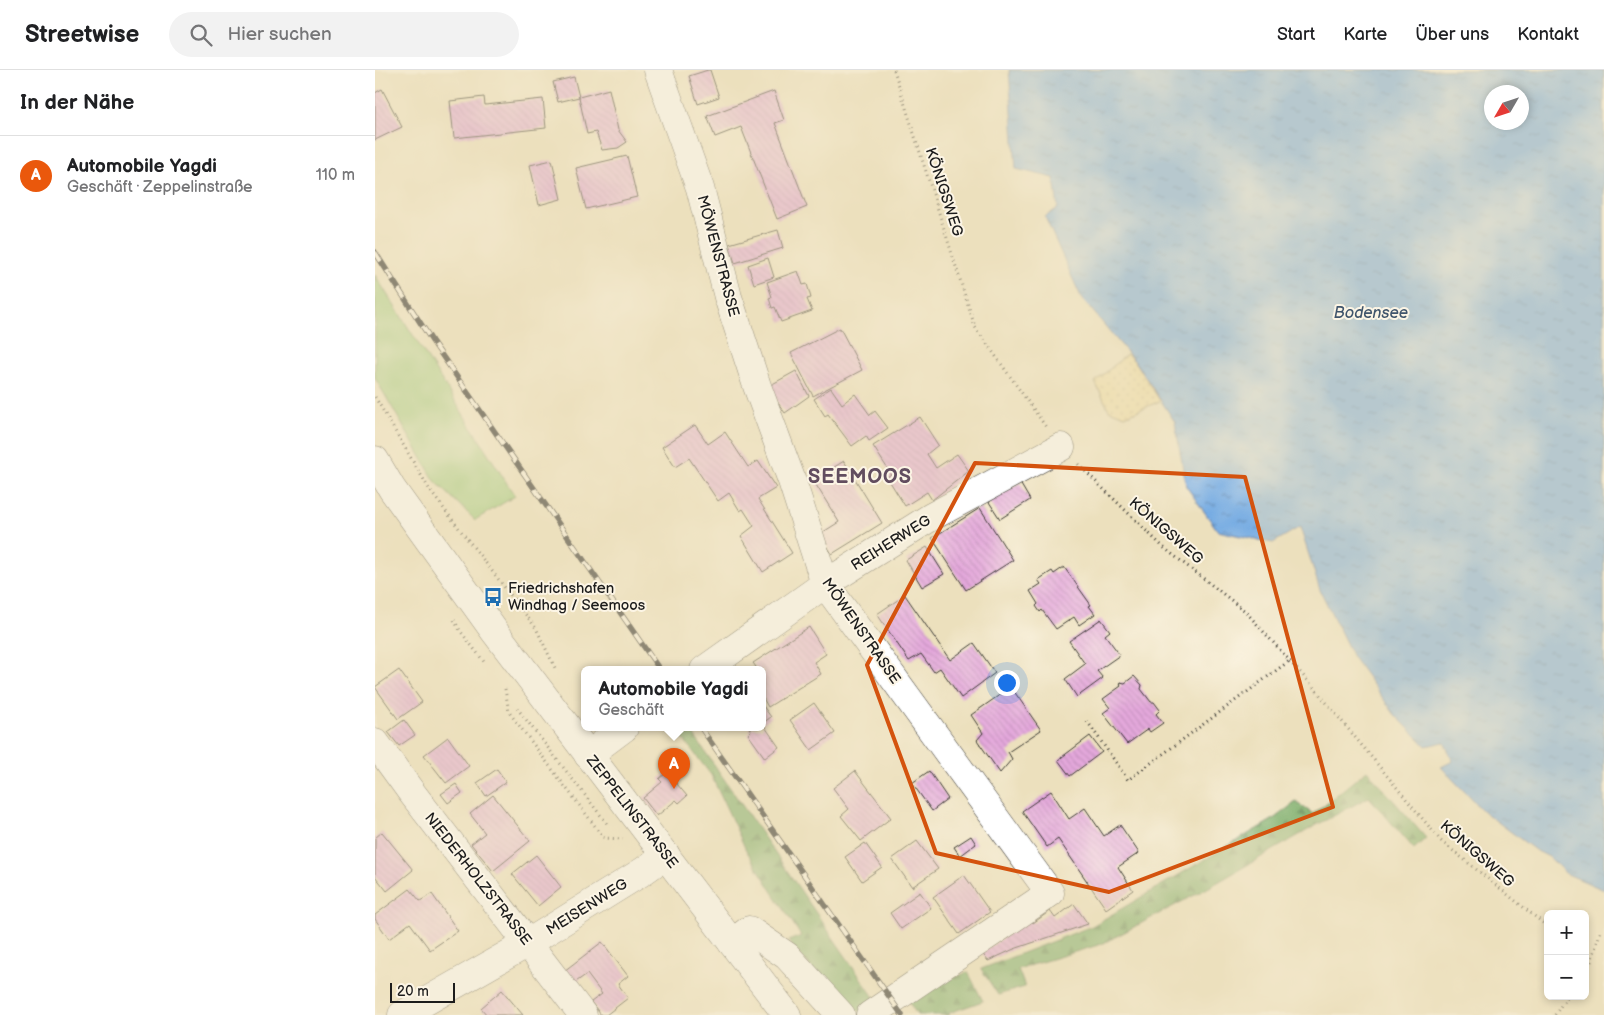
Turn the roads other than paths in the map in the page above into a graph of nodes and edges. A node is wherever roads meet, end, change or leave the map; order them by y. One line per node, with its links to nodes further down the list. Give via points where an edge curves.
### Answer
1 (658, 70): 4 (street, MÖWENSTRASSE, via 700,188 728,297)
2 (1061, 447): 4 (street, REIHERWEG, via 931,517)
3 (375, 460): 8 (street, ZEPPELINSTRASSE, via 495,632)
4 (825, 584): 5 (street, REIHERWEG); 16 (street, MÖWENSTRASSE, via 1050,893)
5 (710, 666)
6 (620, 731): 8 (street)
7 (375, 742): 11 (street, NIEDERHOLZSTRASSE)
8 (588, 755): 9 (street, ZEPPELINSTRASSE)
9 (665, 855): 10 (street, ZEPPELINSTRASSE); 11 (street, MEISENWEG)
10 (741, 936): 14 (street, ZEPPELINSTRASSE); 15 (street, via 787,956)
11 (528, 943): 12 (street, MEISENWEG); 13 (street, NIEDERHOLZSTRASSE)
12 (402, 1015)
13 (583, 1015)
14 (787, 1015)
15 (841, 1015)
16 (870, 1015)

